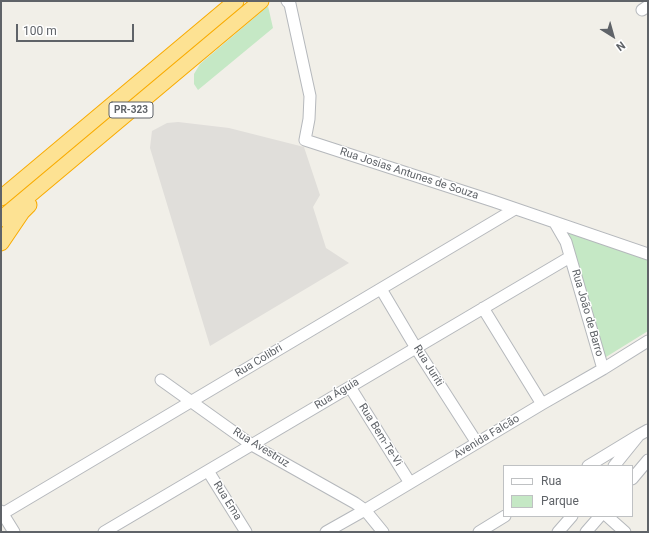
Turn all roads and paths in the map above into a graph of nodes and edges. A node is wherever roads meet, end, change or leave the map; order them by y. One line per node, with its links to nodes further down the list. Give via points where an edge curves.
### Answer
1 (236, 1): 5 (highway, PR-323)
2 (261, 1): 4 (highway, PR-323)
3 (287, 1): 9 (street, Rua Josias Antunes de Souza, via 290,4 310,96 305,140)
4 (117, 121): 10 (highway, PR-323); 12 (highway, via 22,212)
5 (29, 176): 6 (street); 7 (highway, PR-323); 8 (highway)
6 (1, 191)
7 (1, 198)
8 (1, 203)
9 (515, 209): 11 (street, Rua Josias Antunes de Souza); 15 (street, Rua Colibri)
10 (1, 219)
11 (555, 223): 13 (street, Rua Josias Antunes de Souza); 14 (street, Rua João de Barro, via 566,242)
12 (1, 243)
13 (648, 254)
14 (570, 256): 16 (street, Rua Águia); 19 (street, Rua João de Barro)
15 (381, 289): 18 (street, Rua Juriti); 22 (street, Rua Colibri)
16 (483, 308): 18 (street, Rua Águia); 23 (street)
17 (648, 341): 19 (street, Avenida Falcão)
18 (416, 348): 21 (street, Rua Águia); 25 (street, Rua Juriti)
19 (603, 368): 23 (street, Avenida Falcão)
20 (161, 380): 22 (street, Rua Avestruz)
21 (350, 387): 26 (street, Rua Águia); 32 (street, Rua Bem-Te-Vi)
22 (192, 401): 26 (street, Rua Avestruz); 34 (street, Rua Colibri)
23 (542, 404): 25 (street, Avenida Falcão)
24 (644, 432): 28 (street); 29 (street)
25 (477, 443): 32 (street, Avenida Falcão)
26 (252, 445): 30 (street, Rua Águia); 33 (street, Rua Avestruz)
27 (648, 460): 31 (street)
28 (590, 465)
29 (615, 465)
30 (208, 470): 40 (street, Rua Águia); 41 (street, Rua Ema)
31 (633, 478)
32 (410, 483): 33 (street, Avenida Falcão)
33 (364, 510): 42 (street, Avenida Falcão); 43 (street, Rua Avestruz)
34 (2, 512): 39 (street)
35 (503, 517): 44 (street)
36 (571, 517): 45 (street)
37 (599, 517): 46 (street)
38 (608, 517): 47 (street)
39 (14, 532)
40 (104, 532)
41 (246, 532)
42 (326, 532)
43 (383, 532)
44 (479, 532)
45 (558, 532)
46 (586, 532)
47 (625, 532)

